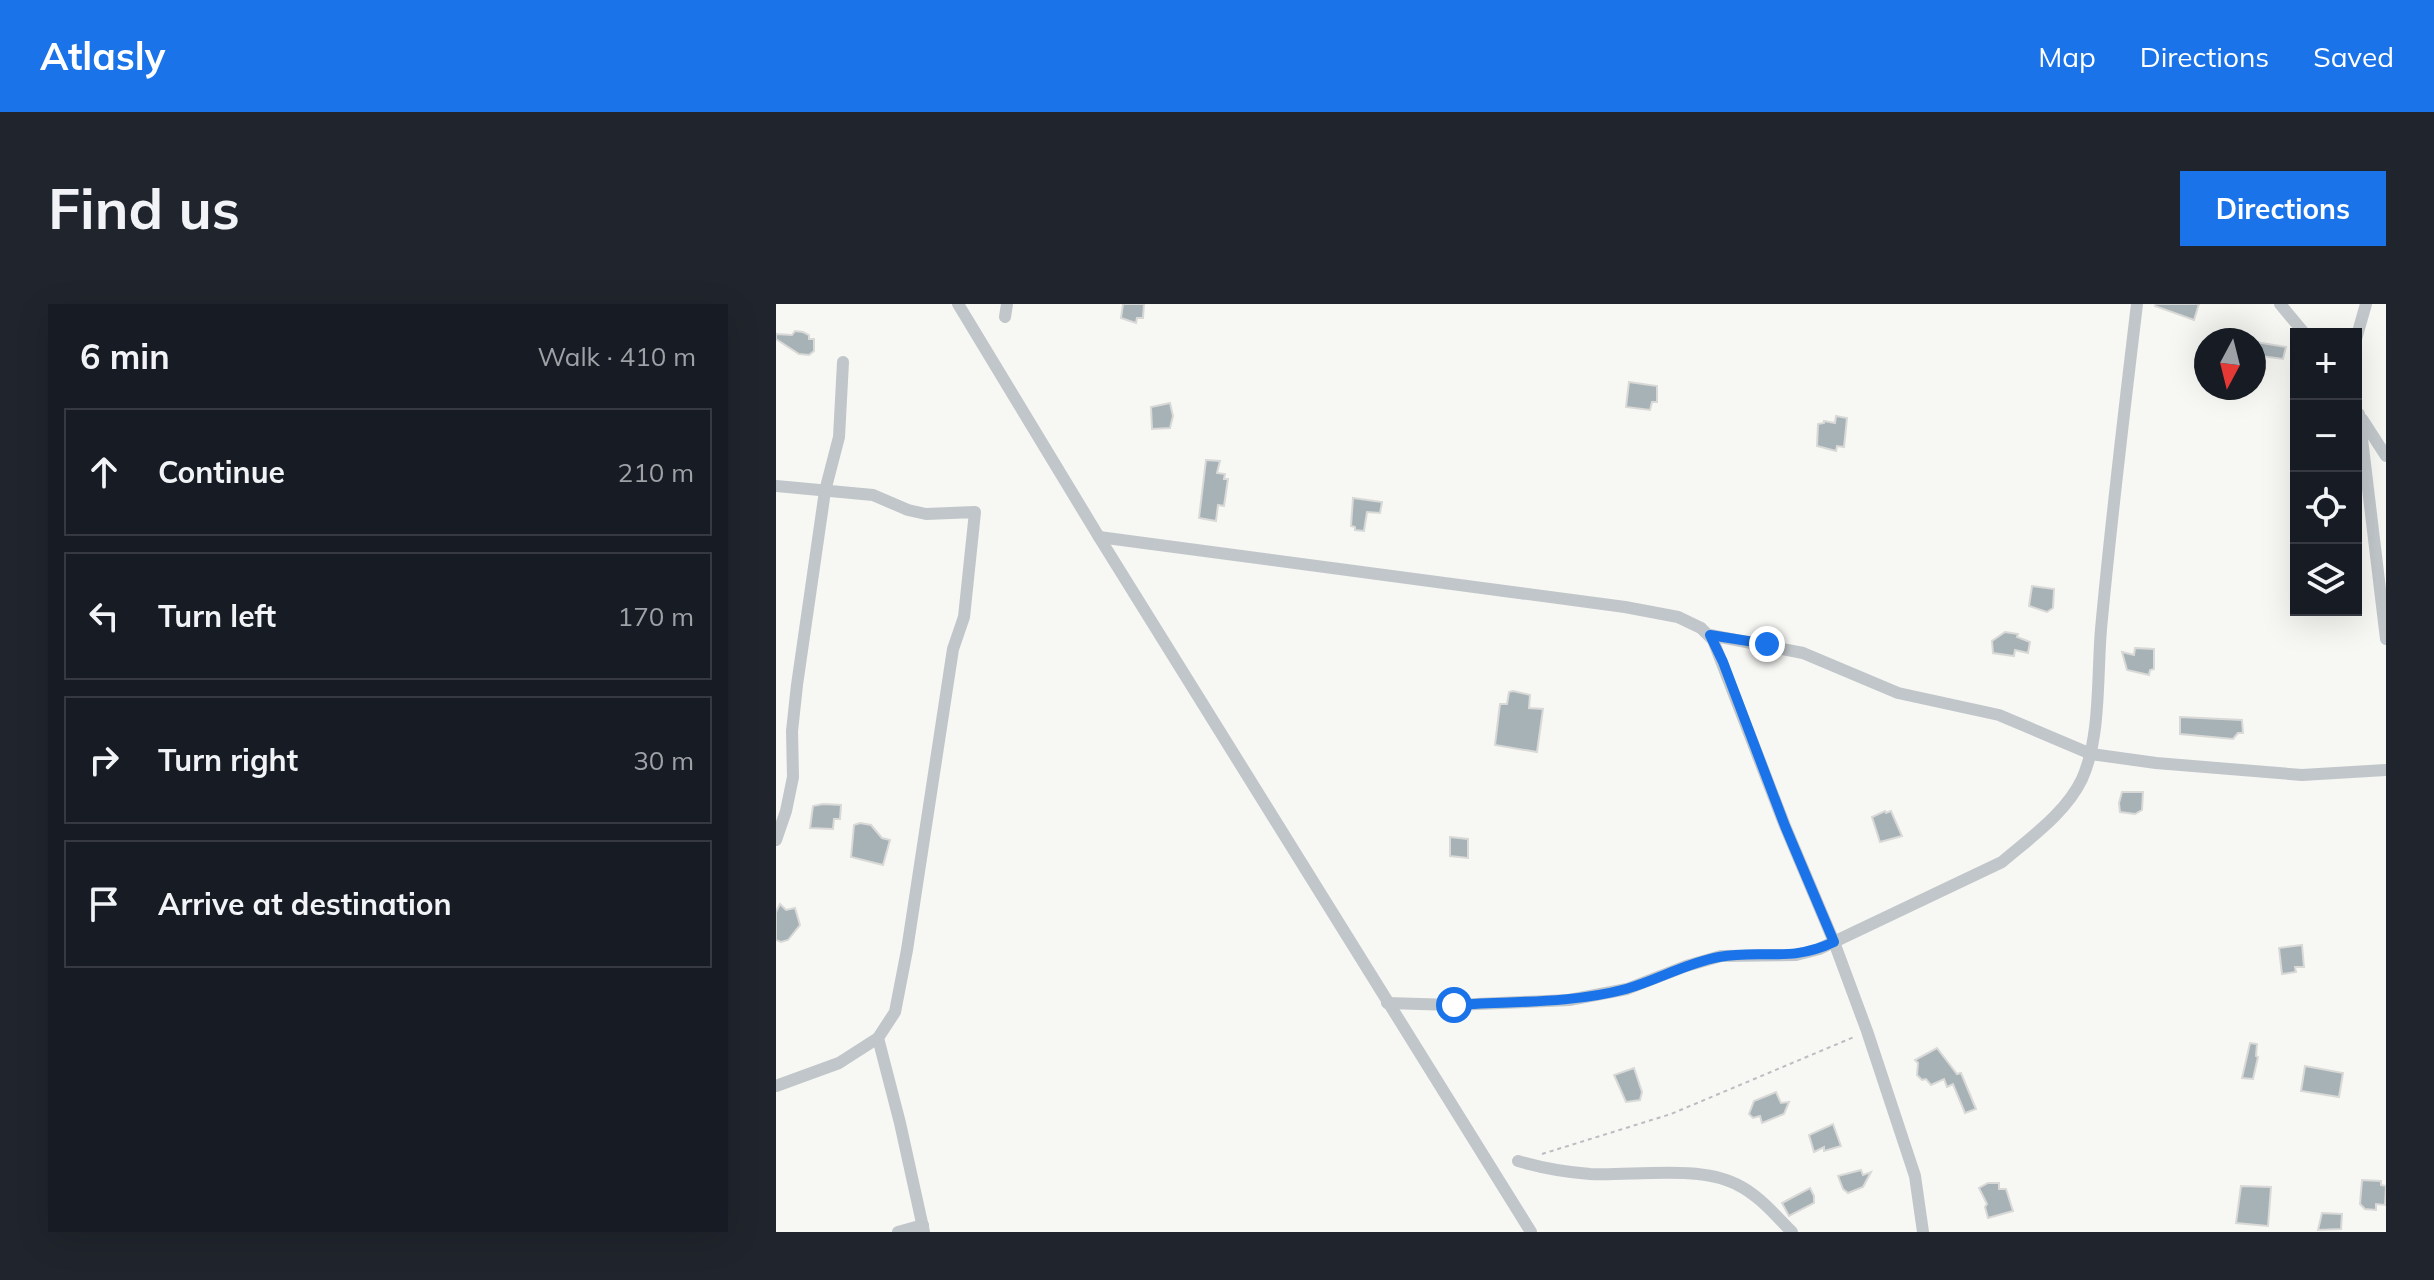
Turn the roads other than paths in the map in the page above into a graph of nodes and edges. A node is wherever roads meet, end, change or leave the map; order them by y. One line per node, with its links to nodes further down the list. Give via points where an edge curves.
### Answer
1 (958, 304): 13 (street)
2 (2137, 304): 16 (street)
3 (2280, 304): 5 (street)
4 (2366, 304): 6 (street)
5 (2300, 328)
6 (2359, 328)
7 (843, 362): 12 (street, via 839,437)
8 (2362, 418): 10 (street)
9 (2362, 444): 15 (street)
10 (2386, 456)
11 (776, 486): 12 (street)
12 (825, 491): 18 (street, via 797,685 793,777); 21 (street, via 873,495 917,513 975,512 964,617 953,649 907,950 895,1012)
13 (1099, 537): 14 (street, via 1625,607 1678,617); 20 (street)
14 (1710, 635): 16 (street, via 1803,653 1898,693 1999,715); 19 (street)
15 (2386, 639)
16 (2091, 754): 17 (street, via 2302,775); 19 (street, via 2081,781 2062,807 2002,862)
17 (2386, 770)
18 (776, 840)
19 (1834, 942): 20 (street, via 1796,955 1721,956 1627,989 1569,1000); 28 (street, via 1915,1176)
20 (1387, 1003): 26 (street)
21 (878, 1038): 22 (street, via 839,1063); 24 (street)
22 (776, 1086)
23 (1518, 1161): 27 (street, via 1592,1174 1709,1175 1760,1200)
24 (924, 1229): 25 (street)
25 (898, 1232)
26 (1531, 1232)
27 (1792, 1232)
28 (1923, 1232)

